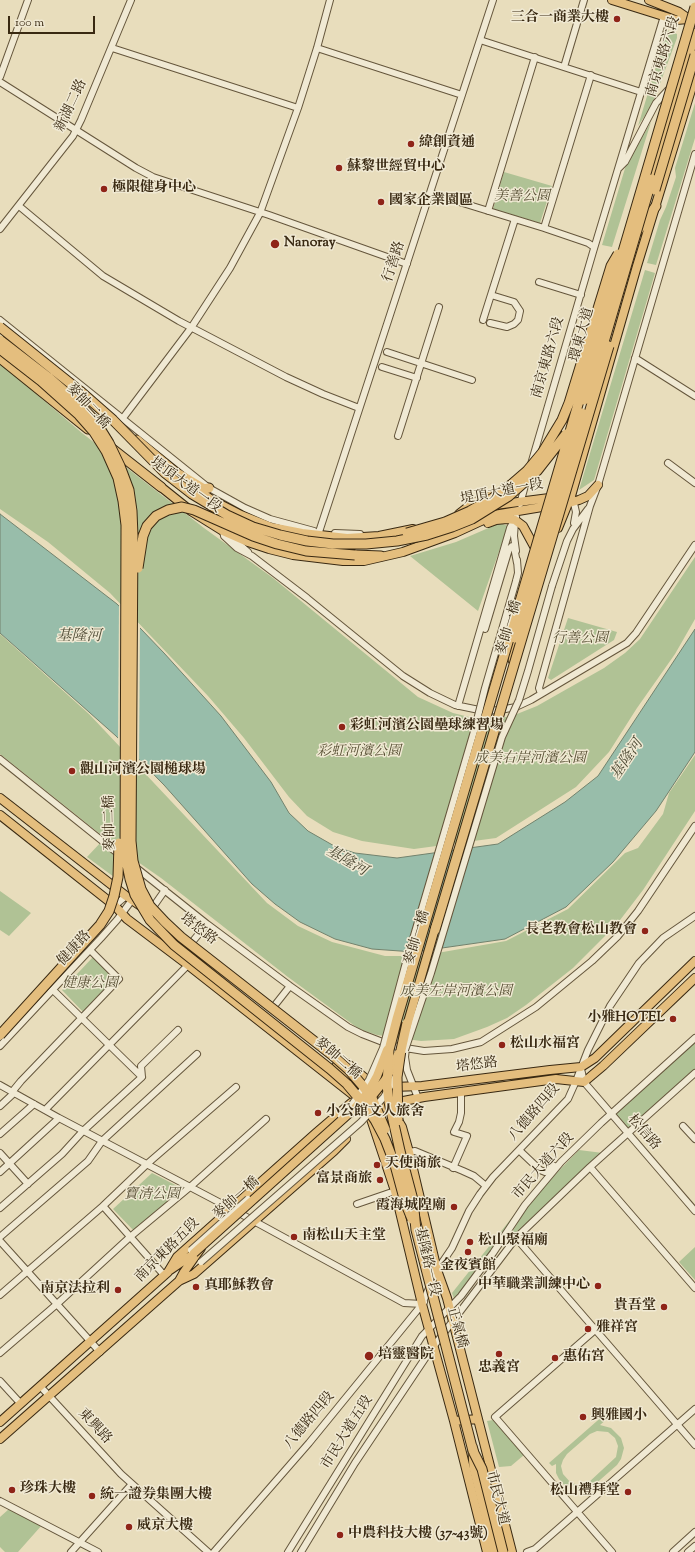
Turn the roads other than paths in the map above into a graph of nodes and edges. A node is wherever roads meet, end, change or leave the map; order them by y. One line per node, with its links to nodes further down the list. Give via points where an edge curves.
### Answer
1 (28, 0): 21 (street)
2 (131, 0): 15 (street, 新湖二路)
3 (330, 0): 16 (street)
4 (493, 0): 14 (street, 行善路)
5 (584, 0): 19 (street)
6 (612, 0): 11 (main road)
7 (648, 0): 9 (main road)
8 (694, 0): 12 (main road, 南京東路六段)
9 (670, 3): 12 (main road)
10 (695, 7): 41 (highway, 環東大道, bridge)
11 (664, 16): 12 (main road, via 676,20); 25 (street, 南京東路六段)
12 (692, 19): 24 (main road, 南京東路六段)
13 (695, 34): 40 (highway)
14 (480, 40): 18 (street); 26 (street, 行善路)
15 (112, 48): 27 (street); 28 (street, 新湖二路)
16 (317, 48): 26 (street); 27 (street)
17 (695, 55): 30 (highway, 環東大道, bridge)
18 (535, 58): 19 (street); 35 (street)
19 (564, 67): 20 (street)
20 (591, 75): 25 (street); 38 (street)
21 (0, 77)
22 (695, 77): 34 (main road)
23 (0, 82): 28 (street)
24 (668, 90): 31 (street, via 656,103 625,162); 44 (main road, 南京東路六段)
25 (641, 92): 31 (street, 南京東路六段)
26 (462, 95): 32 (street, 行善路)
27 (298, 108): 36 (street)
28 (77, 130): 33 (street, 新湖二路); 36 (street, via 153,177)
29 (695, 154): 60 (street)
30 (665, 155): 53 (highway, bridge, via 652,179 594,376 584,402 562,440 537,471 509,496 472,519 427,535 366,544 333,544 280,535 253,527 227,515 177,483 102,411); 99 (highway, 環東大道, bridge)
31 (617, 171): 42 (street, 南京東路六段)
32 (430, 193): 35 (street); 43 (street, 行善路)
33 (19, 206): 39 (street, 新湖二路); 54 (street, via 103,276)
34 (656, 206): 40 (highway); 77 (main road)
35 (488, 211): 37 (street)
36 (260, 213): 43 (street); 54 (street, via 230,268)
37 (515, 219): 38 (street); 46 (street)
38 (544, 228): 42 (street)
39 (0, 229)
40 (636, 234): 48 (highway)
41 (625, 243): 50 (highway, bridge, via 611,266 569,403 542,453 512,484 470,511 446,522 393,536 358,539 305,535 279,530 227,510 200,494 166,467 121,419); 98 (highway, 環東大道, bridge)
42 (594, 247): 47 (street, 南京東路六段)
43 (407, 264): 66 (street, 行善路)
44 (611, 281): 48 (highway); 76 (main road, 南京東路六段)
45 (539, 282): 47 (street)
46 (491, 295): 51 (street); 52 (street, via 514,302 520,311 518,320 508,327)
47 (581, 295): 69 (street, 南京東路六段)
48 (616, 299): 97 (highway, bridge)
49 (439, 307): 61 (street)
50 (0, 320): 67 (street, 堤頂大道一段)
51 (483, 320)
52 (490, 323)
53 (0, 327)
54 (191, 328): 66 (street, via 286,377); 67 (street)
55 (0, 330): 71 (highway, 堤頂大道一段)
56 (0, 340): 96 (highway, 麥帥二橋, bridge, via 78,403 96,422 109,443 127,484 132,511)
57 (0, 349): 105 (highway, 麥帥二橋, bridge, via 79,415 106,451 118,478 126,525)
58 (387, 352): 61 (street)
59 (0, 358): 74 (highway, 堤頂大道一段)
60 (635, 358): 65 (street); 73 (street)
61 (421, 363): 63 (street); 64 (street)
62 (382, 367): 63 (street)
63 (417, 378): 68 (street)
64 (472, 380)
65 (695, 396)
66 (359, 408): 89 (street, 行善路)
67 (123, 418): 75 (street, 堤頂大道一段)
68 (398, 436)
69 (532, 461): 78 (street, 南京東路六段); 83 (main road, via 522,474 500,492 473,503)
70 (668, 463): 72 (street)
71 (175, 472): 75 (highway, via 204,489); 81 (main road, 堤頂大道一段, via 195,489)
72 (695, 482)
73 (598, 485): 77 (main road, via 588,496); 80 (street)
74 (161, 487): 88 (main road, 堤頂大道一段, via 191,511)
75 (209, 488): 84 (street, 堤頂大道一段)
76 (549, 498): 77 (main road, 堤頂大道一段); 78 (main road, 堤頂大道一段); 79 (main road, 南京東路六段)
77 (572, 500): 79 (main road, 堤頂大道一段); 87 (street, via 576,517); 192 (main road, 麥帥一橋, bridge, via 537,586 393,1066 372,1096 201,1248)
78 (520, 502): 82 (street, 南京東路六段); 83 (main road, 堤頂大道一段, via 478,508)
79 (547, 506): 82 (main road, 堤頂大道一段); 92 (main road, 南京東路六段)
80 (590, 506): 87 (street); 100 (street, via 539,688)
81 (226, 508): 84 (main road, via 236,509 263,520); 88 (main road); 90 (main road, 堤頂大道一段, via 272,527 302,533 347,538)
82 (518, 510): 85 (street, 南京東路六段); 86 (main road, 堤頂大道一段, via 494,515)
83 (456, 515): 90 (main road, 堤頂大道一段, via 421,527)
84 (270, 519): 89 (street, 堤頂大道一段)
85 (515, 520): 86 (main road); 92 (main road, via 523,526); 94 (street); 101 (street, 南京東路六段, via 510,528)
86 (477, 524): 93 (main road, 堤頂大道一段, via 403,552)
87 (573, 529): 187 (street, bridge, via 552,586 519,700 502,737 431,973 396,1077 384,1097 361,1122)
88 (223, 531): 93 (main road, 堤頂大道一段, via 269,550 315,559 364,561); 101 (street, via 403,676 430,693)
89 (319, 532): 90 (street, 堤頂大道一段)
90 (392, 533)
91 (695, 545): 100 (street, via 627,643)
92 (535, 548): 95 (main road, 南京東路六段)
93 (380, 556): 96 (highway, bridge, via 306,551 277,544 194,510 182,508 168,510 156,516 147,526)
94 (517, 563): 95 (street); 101 (street, via 512,546)
95 (521, 582): 190 (main road, 麥帥一橋, bridge, via 390,1042 377,1076 368,1092 335,1127 182,1263)
96 (133, 587): 110 (highway, 麥帥二橋, bridge, via 131,841 136,875)
97 (515, 638): 98 (highway, bridge); 99 (highway, bridge)
98 (499, 671): 125 (highway, 麥帥一橋, bridge)
99 (511, 677): 126 (highway, 麥帥一橋, bridge)
100 (541, 694): 101 (street, via 516,707 500,710 484,711)
101 (460, 706)
102 (1, 761): 107 (street)
103 (0, 798): 108 (main road, 塔悠路)
104 (0, 815): 109 (main road)
105 (124, 821): 129 (highway, bridge, via 119,836 118,877 109,910 88,940); 182 (highway, 麥帥二橋, bridge, via 125,855 130,879 135,895 150,920 174,945 347,1084 375,1120 385,1139)
106 (695, 826): 133 (street, via 618,936 536,1007 481,1042 452,1049)
107 (165, 890): 110 (street); 113 (street)
108 (129, 898): 109 (street, 健康路); 110 (main road, 塔悠路); 111 (street, 健康路)
109 (115, 906): 111 (main road); 114 (street, 健康路)
110 (150, 909): 116 (main road, 塔悠路); 142 (highway, via 157,921 170,934 337,1066 353,1078); 180 (highway, 麥帥二橋, bridge, via 181,937 332,1055 362,1085 372,1098 380,1116 406,1204)
111 (122, 914): 115 (street, 健康路); 119 (main road)
112 (695, 916): 135 (street, 八德路四段, via 663,938 639,963 610,1006)
113 (207, 924): 116 (street); 121 (street)
114 (91, 929): 115 (street); 127 (street, 健康路)
115 (101, 938): 117 (street, 健康路)
116 (193, 941): 123 (main road, 塔悠路)
117 (90, 950): 122 (street, 健康路); 124 (street, via 119,979)
118 (695, 962): 135 (main road, via 595,1058)
119 (188, 965): 131 (street); 145 (main road)
120 (695, 978): 138 (main road, 八德路四段, via 603,1066)
121 (290, 986): 123 (street); 133 (street, via 348,1027 393,1046)
122 (53, 990): 124 (street); 132 (street, 健康路)
123 (275, 1005): 142 (main road, 塔悠路)
124 (83, 1018): 131 (street); 143 (street)
125 (396, 1019): 182 (highway, 正氣橋, bridge, via 388,1060 388,1094 413,1200)
126 (408, 1023): 180 (highway, 正氣橋, bridge, via 401,1050 397,1108 402,1155 413,1202)
127 (0, 1030)
128 (178, 1030): 137 (street, via 141,1066)
129 (0, 1036)
130 (695, 1038): 151 (street, 市民大道六段)
131 (111, 1045): 137 (street); 150 (street)
132 (0, 1046)
133 (406, 1048): 140 (street, via 407,1070)
134 (197, 1054): 160 (street)
135 (581, 1067): 138 (street, 八德路四段); 140 (main road, 塔悠路)
136 (695, 1073): 157 (street, 市民大道六段)
137 (142, 1077): 156 (street)
138 (580, 1082): 144 (main road, 塔悠路, via 556,1079); 151 (street, 松信路); 162 (street, 八德路四段)
139 (0, 1085): 143 (street)
140 (413, 1086): 142 (main road, 塔悠路); 146 (street)
141 (236, 1087): 166 (street)
142 (377, 1088): 145 (main road, 南京東路五段); 148 (main road, 塔悠路)
143 (13, 1092): 147 (street); 149 (street)
144 (461, 1092): 146 (main road, 塔悠路); 168 (street, via 461,1113 454,1132 467,1136)
145 (359, 1098): 152 (main road, 基隆路一段); 178 (main road, 南京東路五段)
146 (418, 1098): 148 (main road, 塔悠路)
147 (34, 1104): 150 (street); 158 (street)
148 (388, 1104): 152 (main road, 塔悠路); 163 (main road, 基隆路一段, via 402,1127); 188 (main road, via 392,1131 427,1266)
149 (0, 1106)
150 (45, 1110): 153 (street)
151 (611, 1115): 157 (street, 松信路); 161 (street, 市民大道六段)
152 (370, 1117): 173 (main road, 基隆路一段); 181 (main road, 南京東路五段)
153 (59, 1118): 156 (street); 165 (street)
154 (266, 1119): 172 (street)
155 (683, 1126): 159 (street)
156 (83, 1131): 160 (street); 170 (street)
157 (627, 1133): 167 (street, 市民大道六段); 174 (street, 松信路)
158 (0, 1134)
159 (695, 1139)
160 (102, 1141): 166 (street); 183 (street, via 88,1161)
161 (582, 1143): 162 (street, via 544,1172); 198 (street, 市民大道六段, via 525,1205 493,1253)
162 (520, 1151): 171 (street, 八德路四段)
163 (408, 1152): 168 (street, via 415,1151); 188 (main road, 基隆路一段)
164 (0, 1153): 165 (street)
165 (10, 1164): 169 (street); 170 (street)
166 (147, 1164): 172 (street); 176 (street)
167 (590, 1167): 185 (street, 市民大道六段); 194 (street)
168 (453, 1168): 171 (street, via 474,1176)
169 (0, 1172)
170 (28, 1184): 177 (street)
171 (486, 1186): 188 (street, 八德路四段, via 469,1211 452,1248)
172 (190, 1187): 178 (street); 184 (street)
173 (395, 1191): 175 (street); 197 (main road, 基隆路一段)
174 (692, 1203): 179 (street, 松信路)
175 (357, 1204)
176 (103, 1206): 184 (street); 189 (street)
177 (0, 1208)
178 (230, 1208): 181 (street); 190 (main road, 南京東路五段, via 177,1257)
179 (695, 1211)
180 (412, 1214): 193 (highway, 正氣橋, bridge)
181 (254, 1222): 192 (main road, 南京東路五段, via 194,1274); 197 (street, via 404,1303)
182 (416, 1230): 193 (highway, 正氣橋, bridge)
183 (0, 1237)
184 (130, 1237): 190 (street); 196 (street)
185 (516, 1238): 199 (street, 市民大道六段); 201 (street)
186 (0, 1241): 189 (street)
187 (202, 1262)
188 (437, 1270): 191 (main road, 基隆路一段); 197 (street, 八德路四段)
189 (27, 1271): 195 (street); 196 (street)
190 (166, 1273): 202 (main road, 南京東路五段)
191 (441, 1278): 197 (street, 八德路四段); 198 (main road, 基隆路一段)
192 (179, 1281): 204 (main road, 南京東路五段)
193 (430, 1283): 217 (highway, 正氣橋, bridge)
194 (695, 1288)
195 (0, 1295)
196 (57, 1304): 202 (street); 205 (street)
197 (422, 1304): 200 (main road, 基隆路一段); 227 (street, 八德路四段, via 309,1443)
198 (450, 1309): 199 (main road, 基隆路一段); 200 (street, 市民大道六段)
199 (453, 1320): 203 (street, 市民大道六段); 211 (main road, 基隆路一段)
200 (429, 1328): 203 (main road, 基隆路一段); 228 (street, 市民大道五段)
201 (595, 1330): 214 (street); 220 (street, via 495,1417)
202 (91, 1341): 204 (street); 207 (main road, 南京東路五段)
203 (433, 1346): 212 (main road, 基隆路一段); 229 (street, 市民大道五段, via 355,1463)
204 (100, 1352): 208 (main road, 南京東路五段)
205 (0, 1353)
206 (0, 1381): 209 (street)
207 (40, 1386): 208 (street, 東興路); 209 (main road, 南京東路五段)
208 (49, 1396): 215 (main road, 南京東路五段); 218 (street, 東興路)
209 (21, 1404): 213 (main road, 南京東路五段)
210 (695, 1409): 214 (street)
211 (478, 1419): 212 (main road); 233 (main road, 基隆路一段)
212 (454, 1421): 230 (main road, 基隆路一段)
213 (0, 1422)
214 (677, 1425): 216 (street); 220 (street)
215 (0, 1439)
216 (695, 1445)
217 (474, 1452): 231 (highway, 市民大道, via 474,1470); 232 (highway, bridge, via 482,1469)
218 (132, 1484): 222 (street); 226 (street, 東興路)
219 (0, 1501): 222 (street)
220 (577, 1512): 234 (street, via 535,1549); 235 (street)
221 (695, 1532): 236 (street)
222 (80, 1542): 224 (street); 225 (street)
223 (695, 1546): 237 (street)
224 (71, 1552)
225 (98, 1552)
226 (208, 1552)
227 (214, 1552)
228 (288, 1552)
229 (301, 1552)
230 (487, 1552)
231 (495, 1552)
232 (503, 1552)
233 (512, 1552)
234 (527, 1552)
235 (612, 1552)
236 (673, 1552)
237 (688, 1552)

